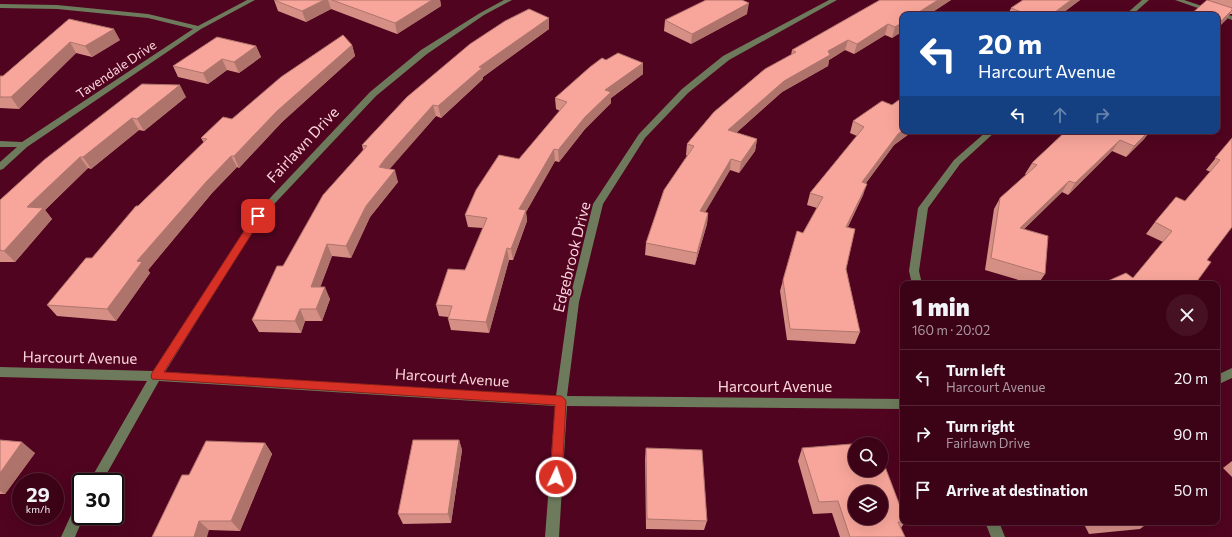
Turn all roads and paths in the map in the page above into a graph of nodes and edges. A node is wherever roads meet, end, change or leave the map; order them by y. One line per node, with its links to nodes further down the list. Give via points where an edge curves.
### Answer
1 (252, 0): 11 (street, Tavendale Drive)
2 (509, 0): 19 (street, Fairlawn Drive, via 482,14 424,52 368,100 258,216)
3 (834, 0): 21 (street, Edgebrook Drive, via 726,58 685,91 642,136 598,204 574,302)
4 (1146, 0): 7 (street)
5 (1178, 0): 8 (street)
6 (0, 6): 11 (street, via 57,7 148,16)
7 (1132, 12)
8 (1214, 12)
9 (1220, 14): 10 (street)
10 (1232, 18)
11 (199, 28): 14 (street, Tavendale Drive)
12 (989, 134): 16 (street, via 957,162 923,208 914,271)
13 (0, 144): 14 (street)
14 (24, 145): 15 (street, Tavendale Drive)
15 (0, 167)
16 (916, 281)
17 (0, 372): 19 (street, Harcourt Avenue)
18 (1232, 373): 20 (street)
19 (156, 376): 21 (street, Harcourt Avenue); 23 (street, Fairlawn Drive)
20 (1220, 379)
21 (561, 401): 22 (street, Harcourt Avenue); 27 (street, Edgebrook Drive)
22 (900, 404)
23 (100, 473)
24 (73, 525): 26 (street)
25 (993, 525): 28 (street)
26 (68, 537)
27 (552, 537)
28 (998, 537)

